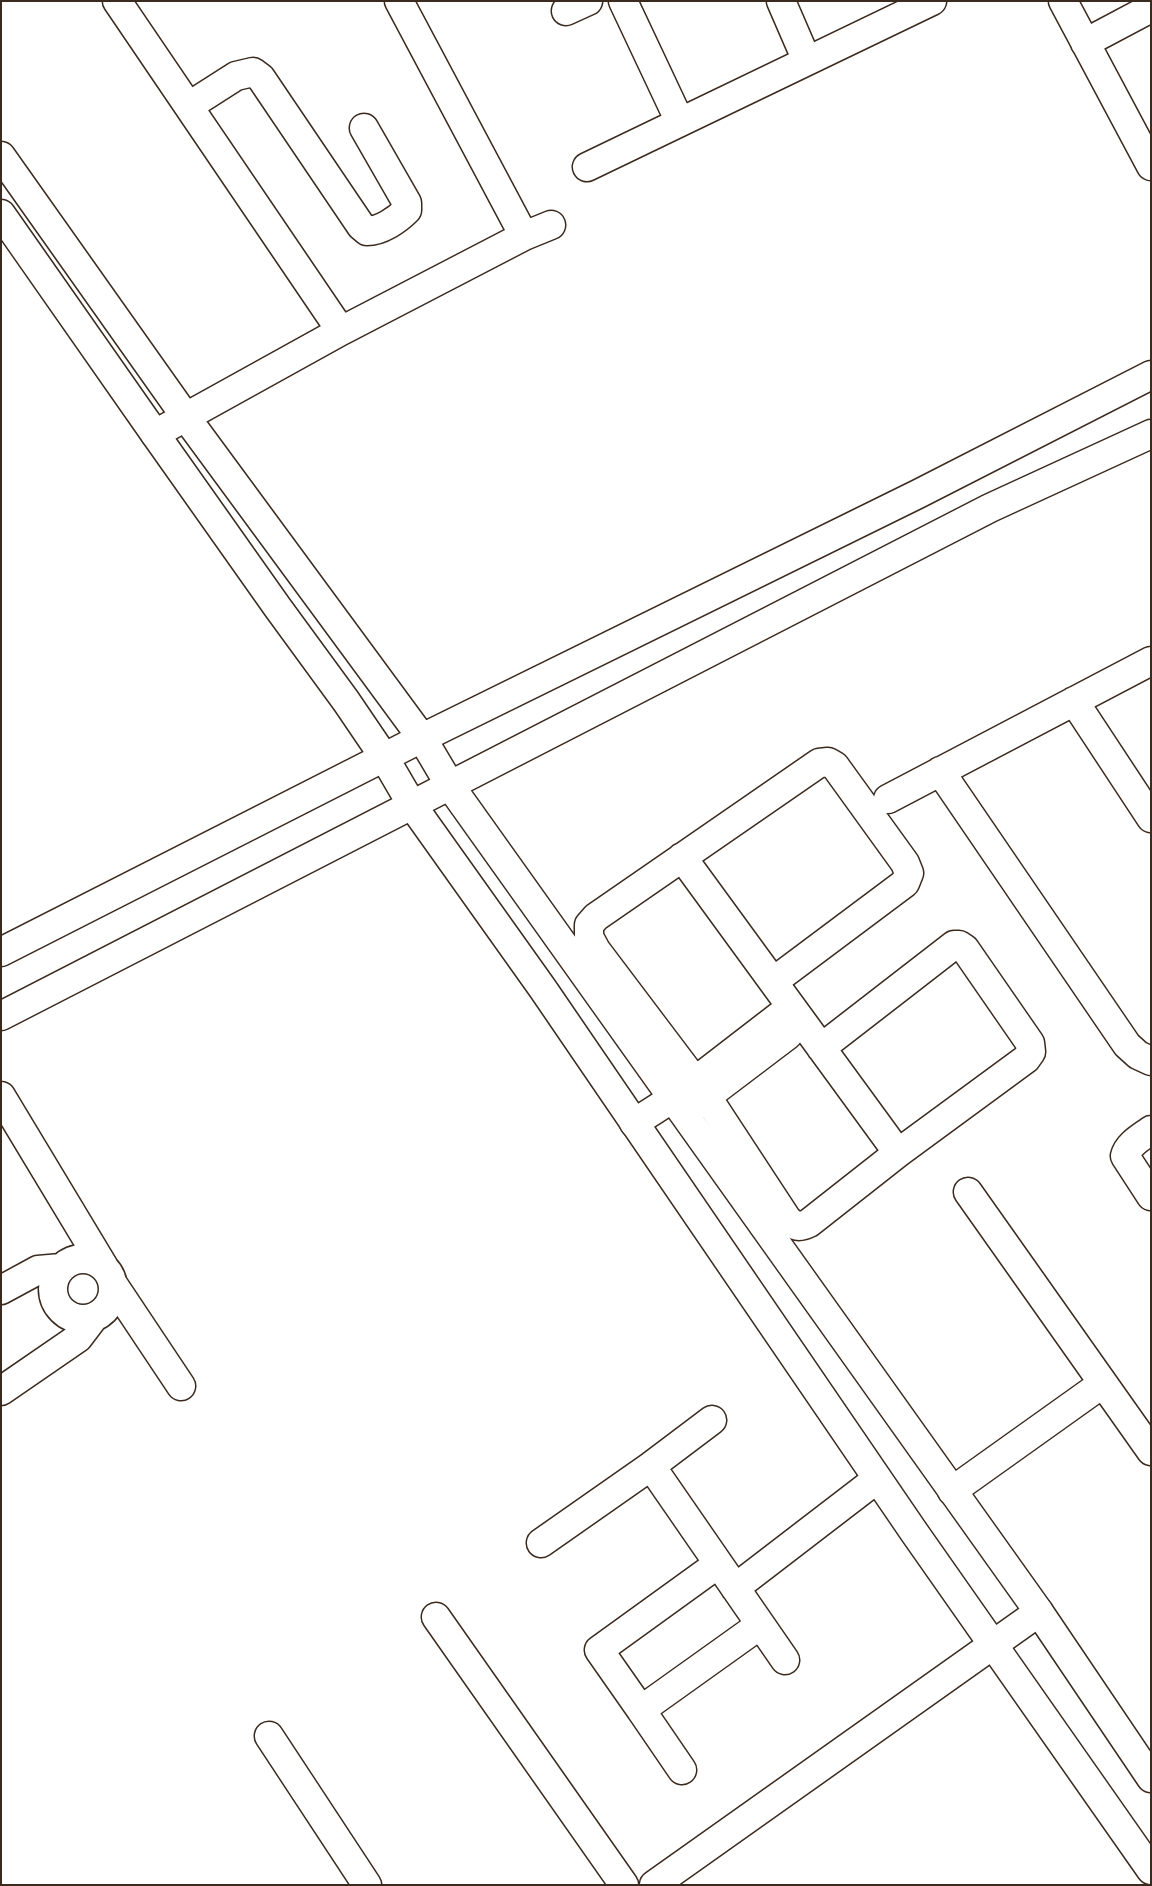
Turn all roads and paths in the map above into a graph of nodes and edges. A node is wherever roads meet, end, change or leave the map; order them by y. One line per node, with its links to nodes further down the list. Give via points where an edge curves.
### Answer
1 (117, 1): 10 (street)
2 (399, 1): 18 (street)
3 (623, 1): 11 (street)
4 (781, 1): 9 (street)
5 (932, 1): 9 (street)
6 (1063, 1): 8 (street)
7 (1151, 8): 8 (street)
8 (1085, 42): 15 (street)
9 (807, 61): 11 (street)
10 (189, 106): 12 (street, via 236,76 253,72 261,78 361,226 367,231 375,231 407,210); 19 (street)
11 (680, 122): 14 (street)
12 (364, 128)
13 (1, 156): 21 (street)
14 (587, 166)
15 (1151, 166)
16 (1, 214): 22 (street)
17 (551, 225): 18 (street)
18 (524, 236): 19 (street)
19 (341, 331): 21 (street)
20 (1151, 375): 26 (street, via 918,494)
21 (185, 416): 22 (street); 26 (street)
22 (155, 434): 27 (street)
23 (1151, 434): 29 (street, via 990,508)
24 (1151, 661): 25 (street)
25 (1074, 701): 28 (street); 32 (street)
26 (422, 738): 27 (street); 29 (street)
27 (384, 757): 31 (street); 34 (street)
28 (940, 771): 30 (street); 40 (street, via 1128,1045)
29 (451, 786): 31 (street); 43 (street)
30 (888, 799)
31 (412, 805): 37 (street); 44 (street)
32 (1151, 818)
33 (682, 857): 35 (street); 35 (street, via 819,763 828,762 835,766 906,864 909,873 905,883); 41 (street, via 589,925 596,950)
34 (1, 952)
35 (774, 982): 36 (street)
36 (792, 1007): 39 (street); 41 (street)
37 (1, 1016)
38 (788, 1035): 41 (street)
39 (820, 1048): 46 (street); 46 (street, via 954,945 964,949 1030,1043 1031,1052 1026,1059)
40 (1151, 1061)
41 (701, 1089): 43 (street); 46 (street, via 793,1225 801,1227 809,1223)
42 (1, 1096): 50 (street)
43 (678, 1106): 44 (street); 60 (street)
44 (634, 1123): 59 (street)
45 (1151, 1130): 48 (street, via 1132,1145 1125,1156)
46 (898, 1153)
47 (968, 1192): 53 (street)
48 (1151, 1196)
49 (61, 1268): 50 (street, via 69,1262 87,1258); 51 (street, via 38,1270); 52 (street, via 53,1285 57,1305 74,1318)
50 (109, 1275): 52 (street, via 113,1294 110,1303); 54 (street)
51 (1, 1290)
52 (94, 1317): 55 (street, via 78,1338)
53 (1102, 1384): 57 (street); 60 (street)
54 (181, 1386)
55 (1, 1391)
56 (712, 1420): 58 (street)
57 (1151, 1451)
58 (651, 1466): 61 (street); 62 (street)
59 (878, 1479): 63 (street); 67 (street)
60 (952, 1491): 64 (street)
61 (541, 1543)
62 (718, 1564): 63 (street); 69 (street, via 599,1650)
63 (735, 1588): 66 (street)
64 (1039, 1612): 67 (street); 72 (street)
65 (436, 1618): 75 (street)
66 (760, 1625): 68 (street); 69 (street)
67 (992, 1644): 73 (street); 76 (street)
68 (785, 1660)
69 (640, 1710): 71 (street)
70 (268, 1736): 74 (street)
71 (682, 1770)
72 (1150, 1774)
73 (1151, 1870)
74 (367, 1885)
75 (624, 1885)
76 (654, 1885)

